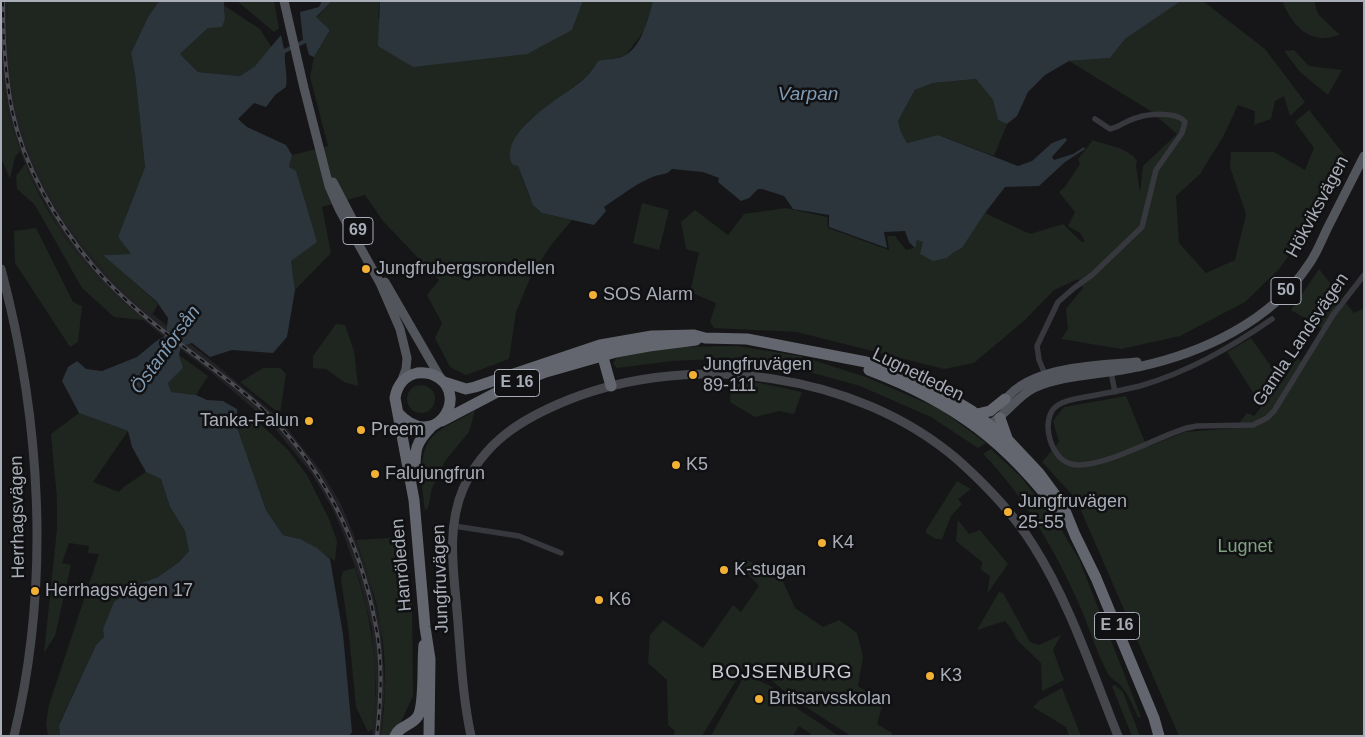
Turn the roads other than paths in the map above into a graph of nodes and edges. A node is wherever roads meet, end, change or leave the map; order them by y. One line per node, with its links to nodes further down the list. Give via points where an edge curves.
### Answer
1 (284, 1): 4 (main road, 69)
2 (1095, 119): 11 (street, via 1110,129 1135,118 1164,115 1182,117 1185,122 1182,134 1156,170 1142,227 1092,275 1058,302 1037,346)
3 (1364, 156): 10 (main road, Hökviksvägen / 50, via 1309,264 1291,287 1265,311 1212,344 1185,354)
4 (325, 169): 12 (main road, 69, via 391,294); 13 (main road, 69, via 339,209 380,283 400,329 408,358)
5 (1, 269): 30 (street, Herrhagsvägen, via 24,373 36,498 32,625)
6 (1364, 275): 15 (street, Gamla Landsvägen, via 1333,315 1274,411 1260,422 1187,428 1090,464 1070,464 1061,459 1049,435 1048,420 1053,409 1072,400)
7 (1272, 319): 15 (street, via 1196,365)
8 (602, 350): 9 (highway, Lugnetleden / E 16, via 637,338 694,335 747,339); 12 (highway, Lugnetleden / E 16, via 475,388 466,389); 14 (highway); 20 (highway, Lugnetleden / E 16, via 525,379)
9 (845, 358): 18 (highway, Lugnetleden / E 16, via 883,366 916,379); 21 (highway, Lugnetleden / E 16, via 932,397)
10 (1111, 368): 11 (main road, Hökviksvägen / 50, via 1073,368); 15 (street)
11 (1047, 378): 16 (main road, Hökviksvägen / 50, via 1023,384); 19 (main road, Hökviksvägen / 50, via 1022,395)
12 (442, 381): 13 (highway, via 424,372 414,374); 20 (highway, E 16, via 450,397 450,405 443,419)
13 (400, 384): 17 (highway, E 16, via 395,398)
14 (611, 386): 24 (street, Jungfruvägen, via 536,414 495,443 481,458 464,488); 34 (street, Jungfruvägen, via 664,377 715,374 795,383 867,406 935,442 983,484 1033,544 1064,604)
15 (1115, 392)
16 (1005, 399): 18 (highway, 50, via 990,411); 21 (main road, Hökviksvägen / 50)
17 (398, 413): 20 (highway, via 414,426); 23 (highway, Hanröleden / E 16)
18 (977, 414): 21 (highway, Lugnetleden / E 16)
19 (1000, 418): 21 (main road, Hökviksvägen / 50); 22 (highway)
20 (434, 425): 23 (highway, Hanröleden / E 16, via 422,436 417,447)
21 (987, 428): 22 (highway, Lugnetleden / E 16); 25 (highway, Lugnetleden / E 16)
22 (1008, 439): 25 (highway, Lugnetleden / E 16, via 1056,496)
23 (414, 500): 27 (highway, Hanröleden / E 16)
24 (454, 526): 26 (street, via 519,536); 33 (street, Jungfruvägen, via 453,553 463,681)
25 (1075, 535): 28 (highway, Lugnetleden / E 16)
26 (560, 554)
27 (425, 627): 29 (highway, Hanröleden / E 16, via 420,710); 32 (highway, Hanröleden / E 16, via 431,677)
28 (1154, 718): 35 (highway, Lugnetleden / E 16); 36 (highway, Lugnetleden / E 16)
29 (409, 725): 31 (highway, Hanröleden / E 16, via 399,729); 32 (highway, Hanröleden / E 16, via 421,728)
30 (14, 736)
31 (395, 736)
32 (428, 736)
33 (471, 736)
34 (1118, 736)
35 (1159, 736)
36 (1164, 736)

